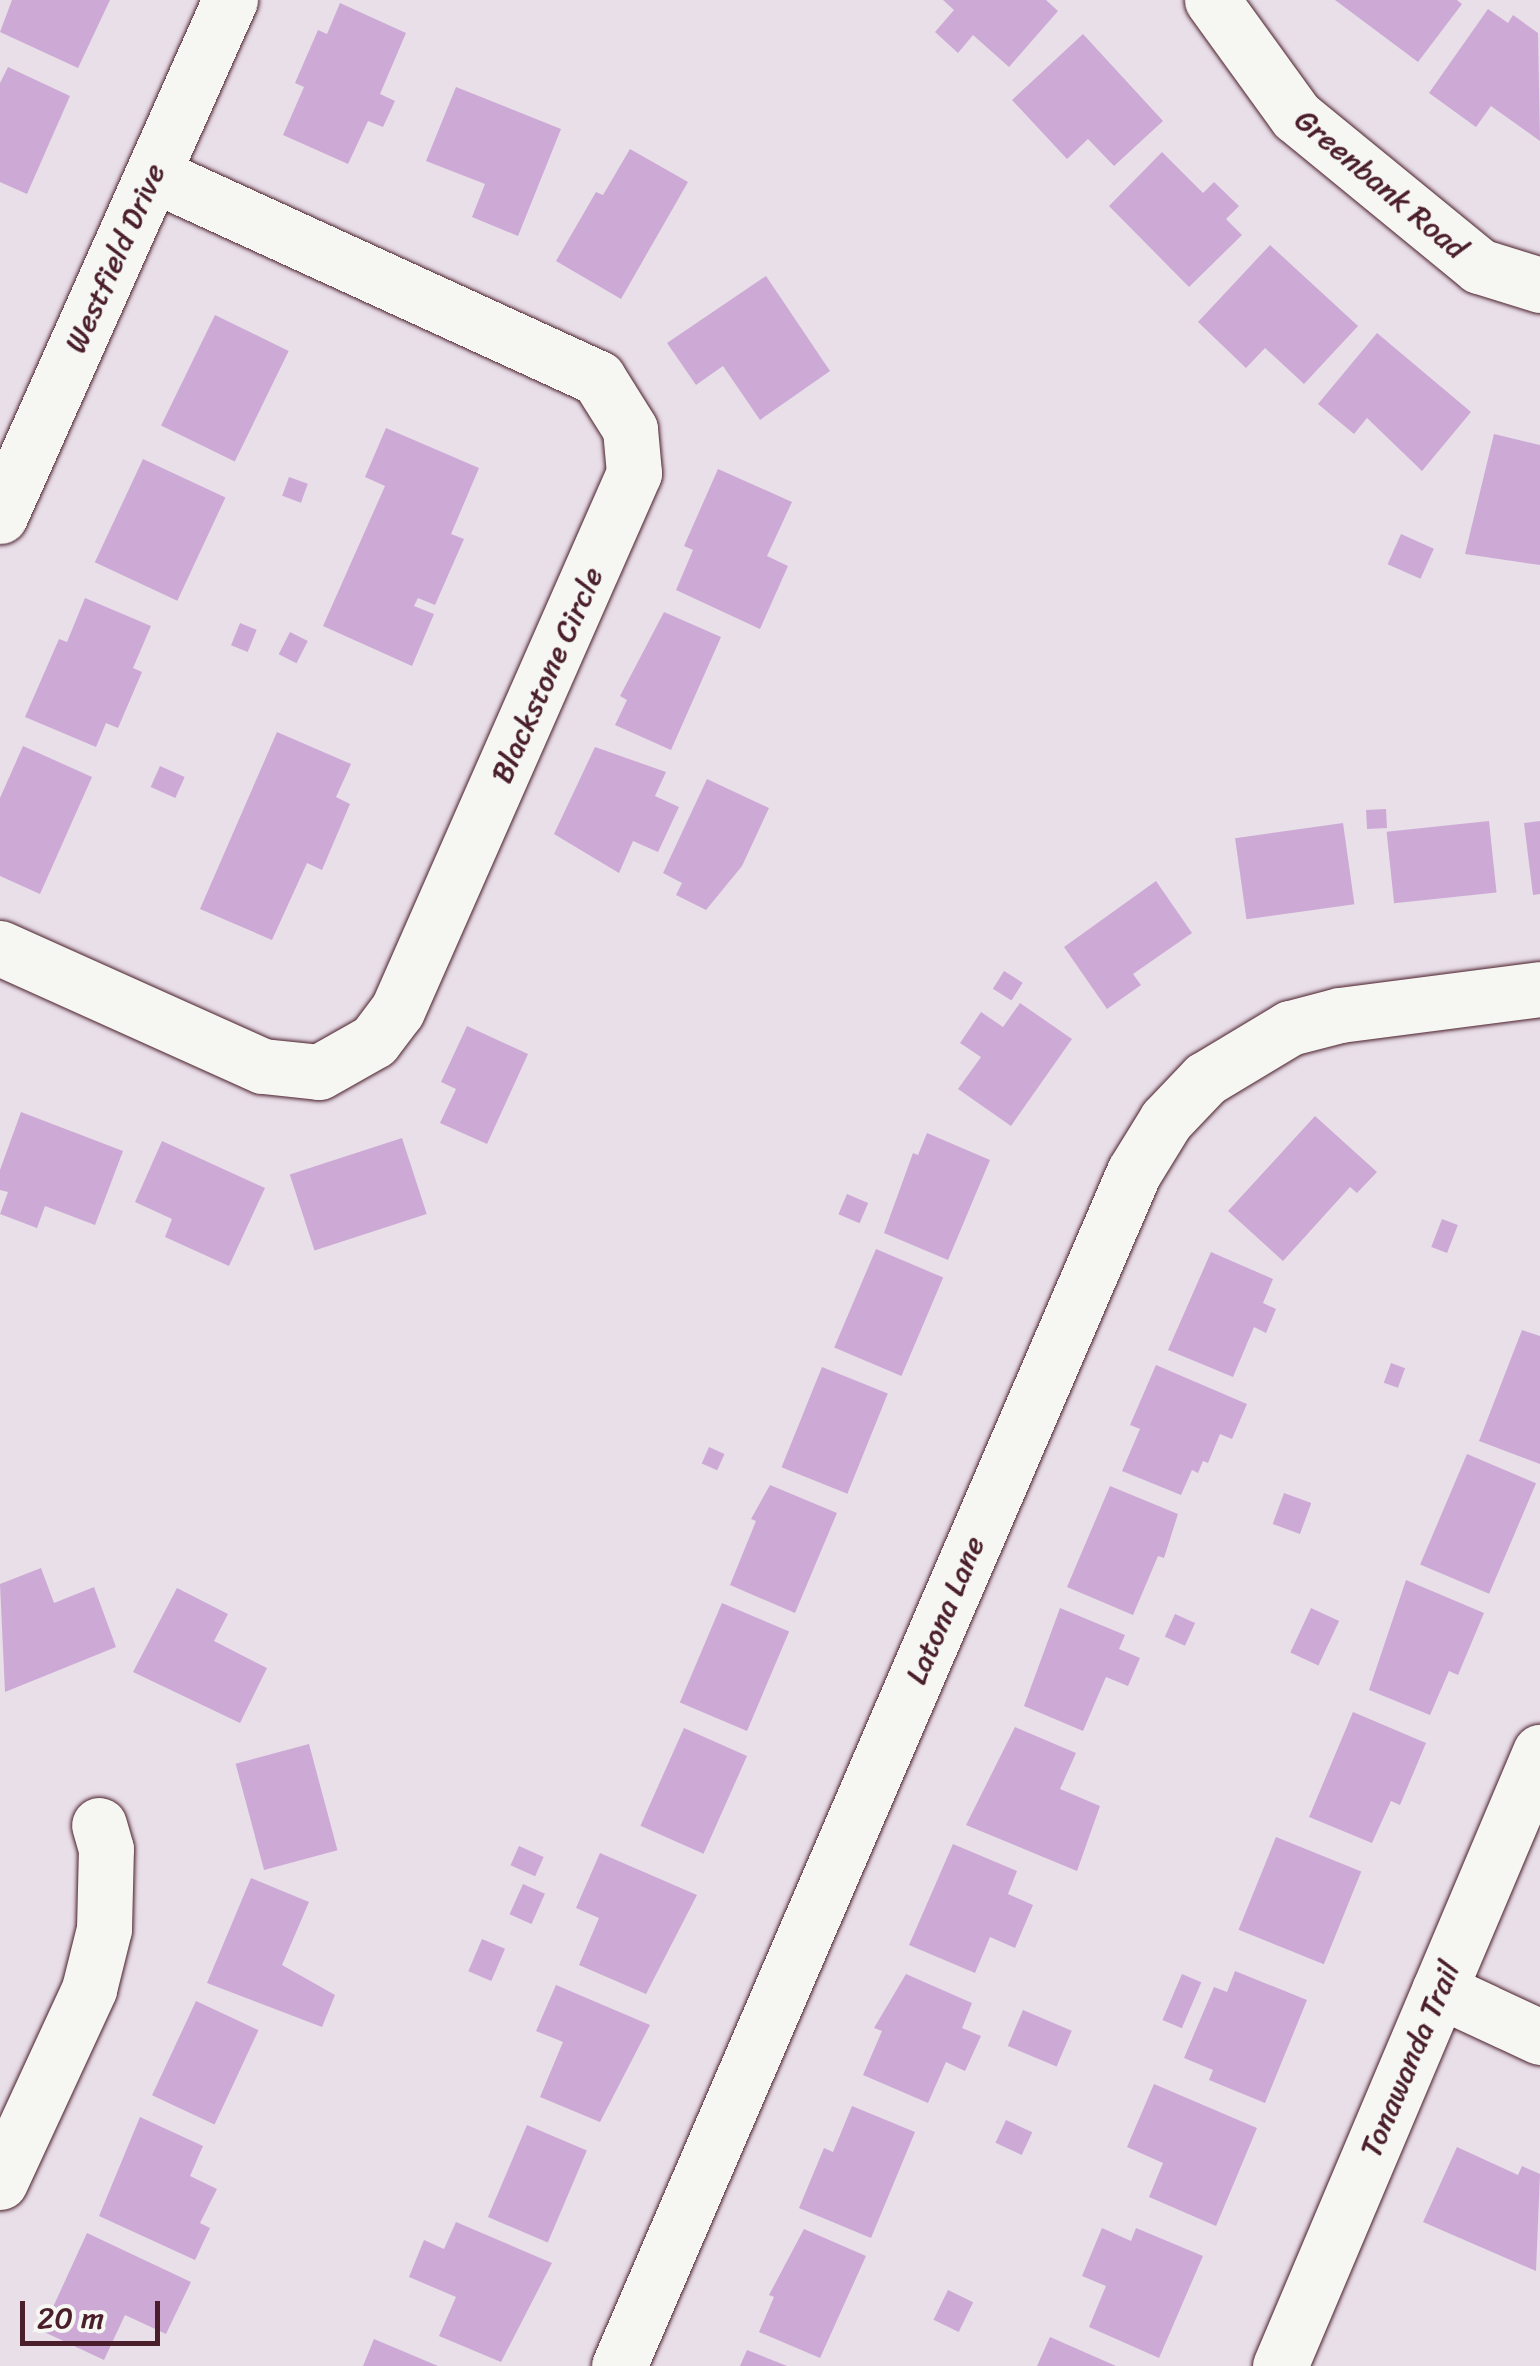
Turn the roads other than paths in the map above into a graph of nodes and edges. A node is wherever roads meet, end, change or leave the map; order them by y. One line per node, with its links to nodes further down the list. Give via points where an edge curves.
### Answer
1 (230, 0): 3 (street, Westfield Drive)
2 (1212, 0): 4 (street, Greenbank Road, via 1296,116 1479,266)
3 (154, 174): 5 (street, Westfield Drive); 6 (street, Blackstone Circle, via 598,378 630,430 634,472 397,1010 374,1041 319,1072 263,1066)
4 (1540, 286)
5 (0, 516)
6 (0, 948)
7 (1540, 989): 13 (street, Latona Lane, via 1340,1015 1258,1043 1205,1079 1166,1120 1134,1172)
8 (1540, 1752): 10 (street, Tonawanda Trail)
9 (99, 1825): 12 (street, via 106,1862 104,1928 90,1989)
10 (1440, 1990): 11 (street); 14 (street, Tonawanda Trail)
11 (1540, 2038)
12 (0, 2182)
13 (620, 2366)
14 (1280, 2366)

